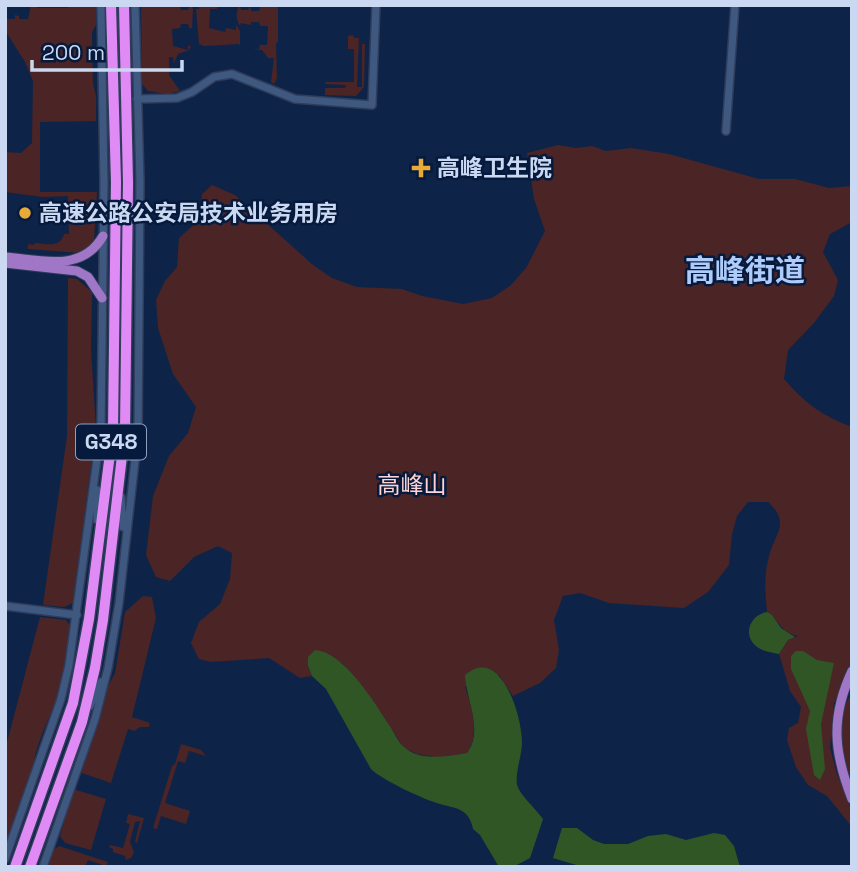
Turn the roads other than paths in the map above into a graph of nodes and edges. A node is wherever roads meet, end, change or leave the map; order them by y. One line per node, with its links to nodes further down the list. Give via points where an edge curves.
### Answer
1 (101, 5): 8 (street)
2 (110, 5): 8 (street); 17 (highway, G348, via 116,182 113,430)
3 (124, 5): 7 (highway, G348)
4 (134, 5): 7 (street); 9 (street)
5 (376, 5): 9 (street, via 372,105 295,99 232,74 214,77 177,98)
6 (735, 5): 10 (street)
7 (125, 67): 16 (highway, G348, via 127,386)
8 (102, 71): 11 (street)
9 (137, 99): 18 (street, via 140,398)
10 (726, 131)
11 (103, 236): 12 (main road, via 91,252 76,261); 14 (street)
12 (5, 257)
13 (5, 262): 14 (main road, via 77,271 89,277)
14 (102, 298): 15 (street, via 101,430)
15 (96, 468): 17 (street); 20 (street)
16 (120, 469): 18 (street); 25 (highway, G348, via 103,620)
17 (98, 543): 28 (highway, G348, via 73,703)
18 (124, 549): 21 (street)
19 (5, 606): 20 (street)
20 (77, 615): 27 (street, via 61,699)
21 (108, 668): 25 (street); 30 (street)
22 (852, 671): 24 (main road)
23 (852, 686): 24 (main road)
24 (841, 700): 26 (main road, via 836,746)
25 (82, 722): 29 (highway, G348)
26 (852, 799)
27 (5, 859)
28 (15, 867)
29 (30, 867)
30 (43, 867)

